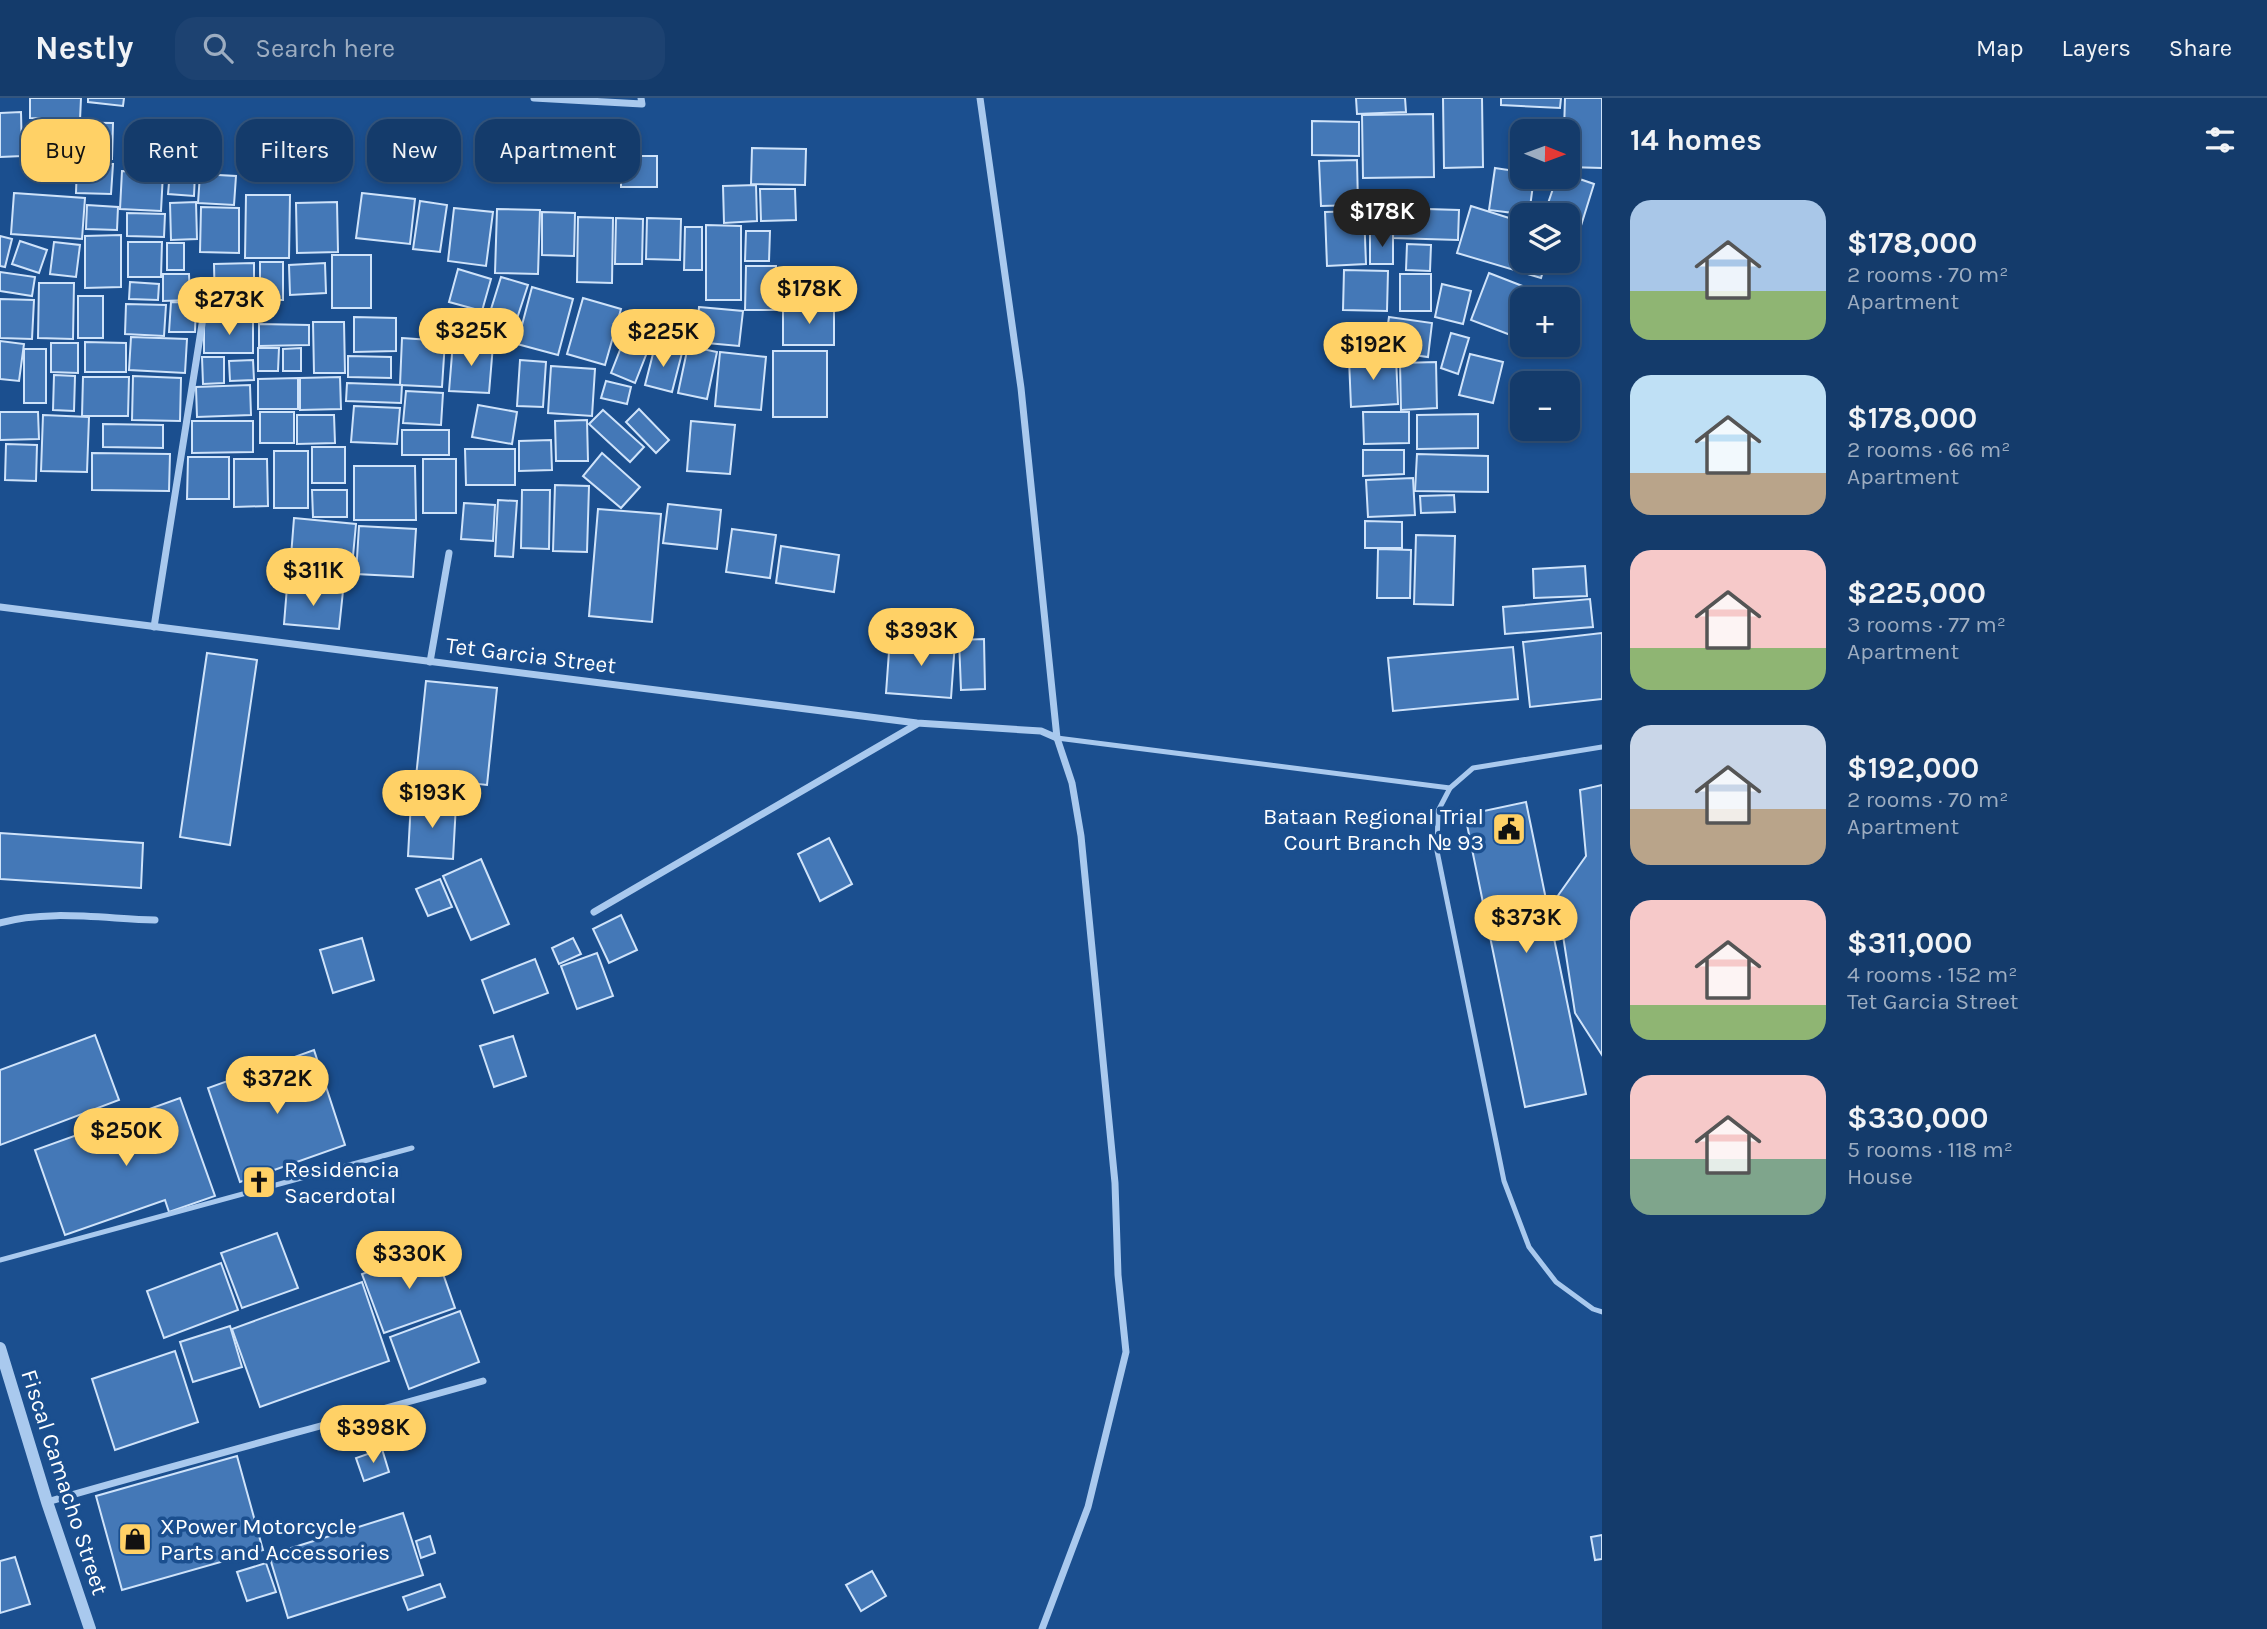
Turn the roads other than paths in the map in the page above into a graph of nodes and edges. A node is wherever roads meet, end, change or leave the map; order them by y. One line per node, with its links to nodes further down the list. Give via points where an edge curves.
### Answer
1 (534, 98): 2 (street, via 642,104)
2 (641, 98)
3 (980, 98): 10 (street, via 1021,388)
4 (206, 299): 7 (street)
5 (449, 553): 8 (street)
6 (0, 607): 7 (street, Tet Garcia Street)
7 (154, 627): 8 (street, Tet Garcia Street)
8 (430, 662): 9 (street, Tet Garcia Street)
9 (917, 723): 10 (street, Tet Garcia Street, via 1041,731); 13 (street)
10 (1057, 738): 12 (lane); 23 (street, via 1072,783 1081,836 1115,1183 1126,1352 1088,1507)
11 (1602, 747): 12 (lane, via 1474,768)
12 (1450, 788): 18 (lane, via 1438,811 1437,851 1504,1181 1529,1247 1556,1282)
13 (594, 912)
14 (155, 920): 15 (street, via 42,916)
15 (0, 923)
16 (412, 1148): 17 (lane)
17 (0, 1260)
18 (1602, 1312)
19 (0, 1348): 21 (street, Fiscal Camacho Street)
20 (483, 1381): 21 (street)
21 (47, 1502): 22 (street, Fiscal Camacho Street)
22 (90, 1629)
23 (1042, 1629)

